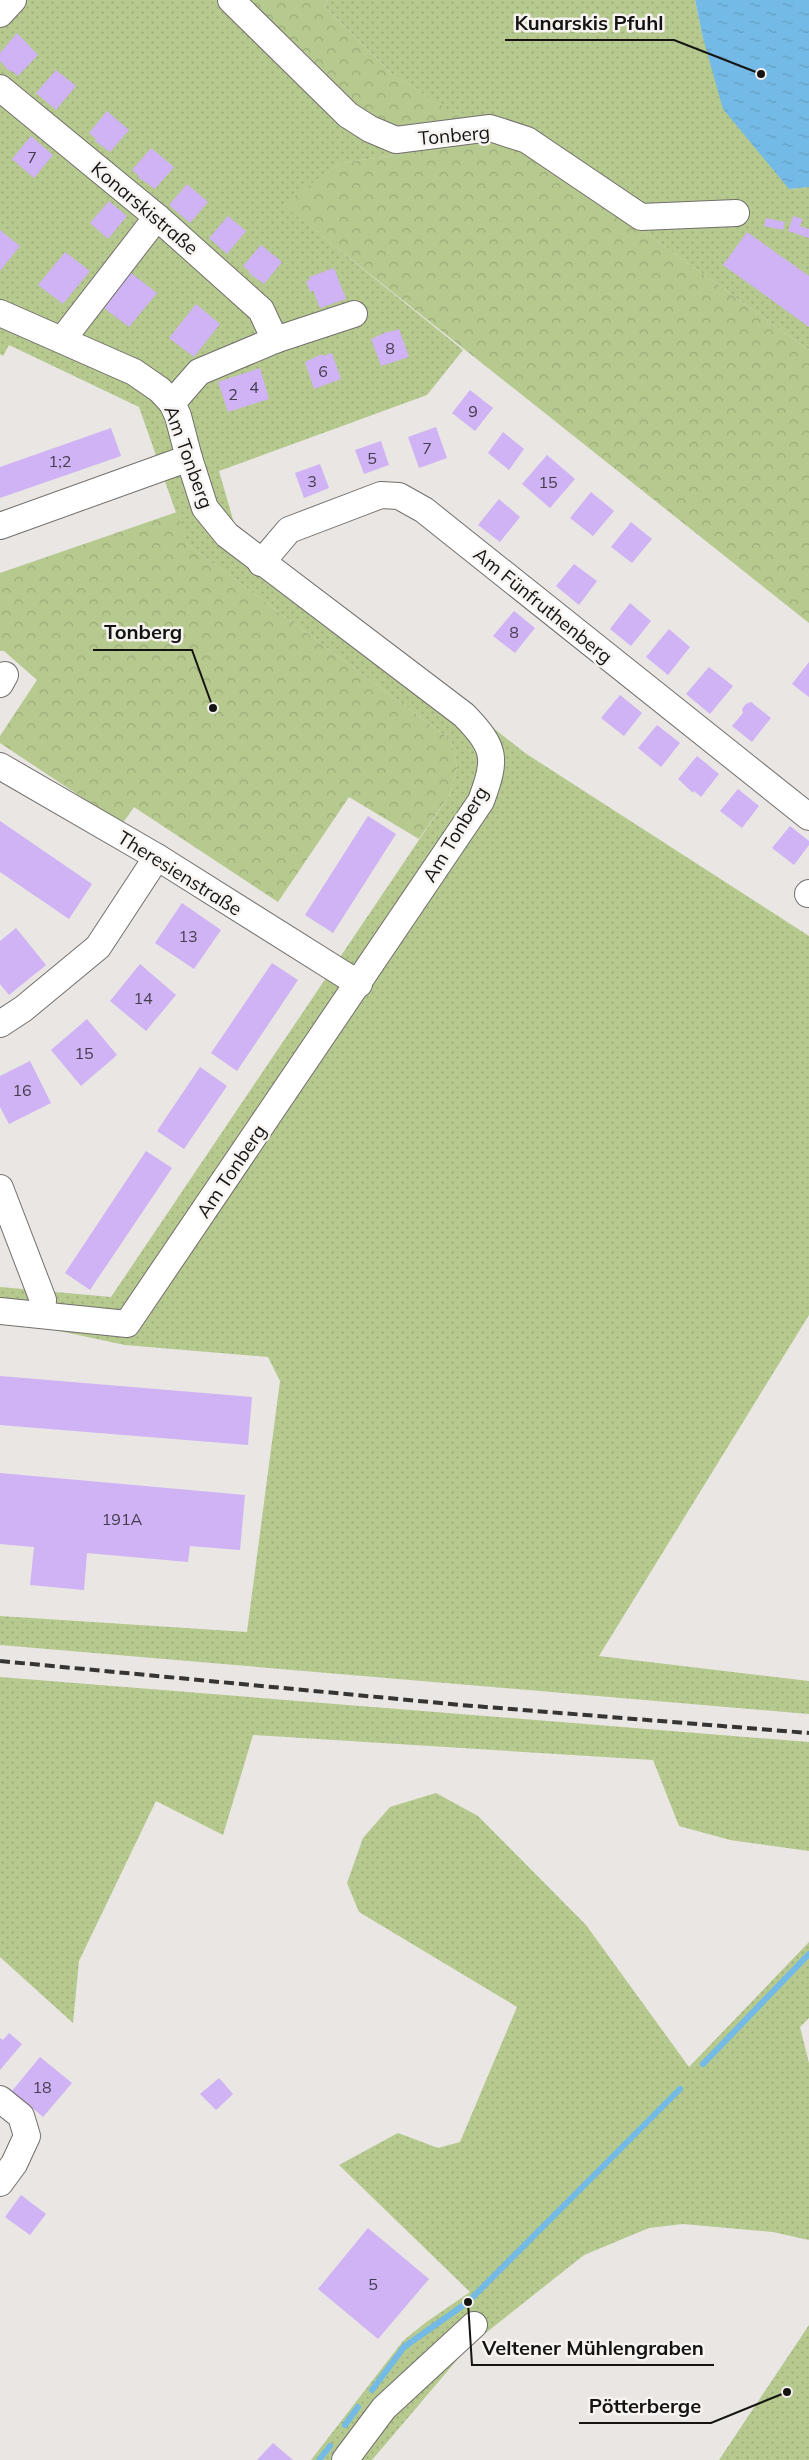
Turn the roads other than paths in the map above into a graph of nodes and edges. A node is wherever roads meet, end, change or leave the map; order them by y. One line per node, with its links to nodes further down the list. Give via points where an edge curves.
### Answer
1 (13, 0): 3 (street)
2 (231, 0): 5 (street, Tonberg, via 348,115 396,140 490,128 527,140 641,217)
3 (0, 14)
4 (0, 88): 6 (street, Konarskistraße)
5 (736, 213)
6 (157, 216): 9 (street); 10 (street, Konarskistraße, via 261,310)
7 (0, 313): 9 (street, Am Tonberg)
8 (354, 314): 10 (street)
9 (62, 340): 11 (street, Am Tonberg, via 134,372)
10 (275, 340): 11 (street, via 199,372)
11 (172, 403): 12 (street, Am Tonberg)
12 (188, 458): 13 (street); 14 (street, Am Tonberg, via 205,508 227,535)
13 (0, 526)
14 (261, 563): 16 (street, Am Fünfruthenberg, via 288,530 381,495 400,496 424,510); 18 (street, Am Tonberg, via 464,715 492,752 490,776 481,801)
15 (0, 766): 17 (street, Theresienstraße)
16 (809, 817)
17 (157, 857): 18 (street, Theresienstraße); 19 (street, via 98,947)
18 (359, 984): 22 (street, Am Tonberg, via 127,1324)
19 (0, 1024)
20 (0, 1188): 22 (street, via 43,1300)
21 (0, 1311): 22 (street, Am Tonberg)
22 (42, 1314)
23 (0, 2099): 24 (street, via 21,2116 27,2136 14,2164)
24 (0, 2183)
25 (474, 2326): 26 (street, via 384,2408)
26 (345, 2460)

